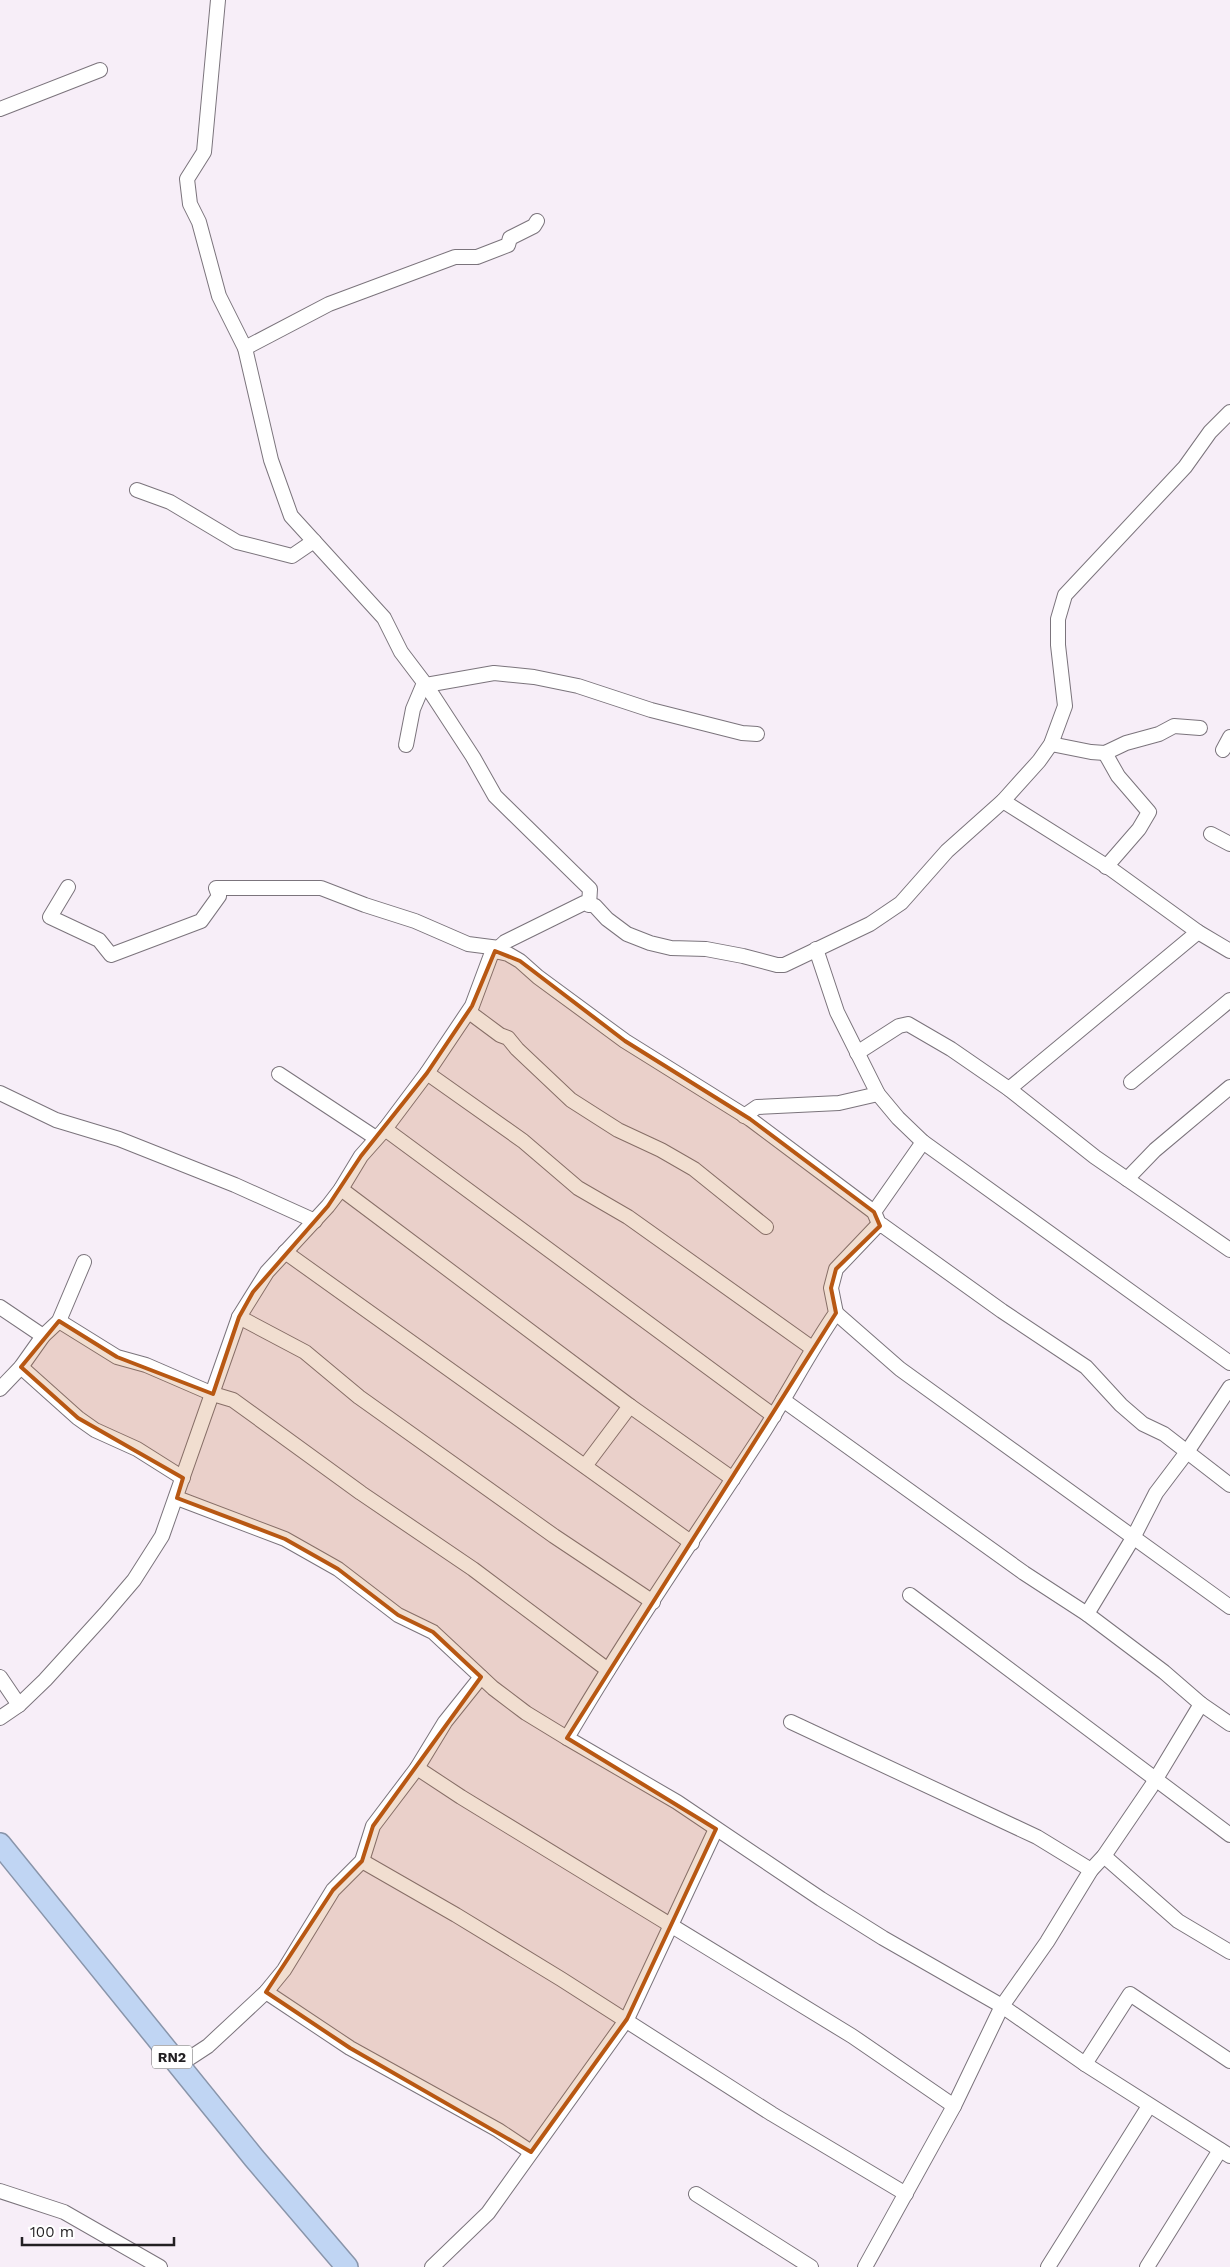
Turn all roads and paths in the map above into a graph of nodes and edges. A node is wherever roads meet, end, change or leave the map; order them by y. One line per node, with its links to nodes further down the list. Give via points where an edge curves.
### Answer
1 (218, 0): 5 (street, via 204,151 187,179 190,204 199,222 220,296)
2 (100, 70): 3 (street)
3 (0, 108)
4 (537, 221): 5 (street, via 534,226 510,238 508,245 476,257 455,257 329,304)
5 (245, 348): 8 (street, via 271,460 291,516)
6 (1230, 412): 13 (street, via 1210,432 1185,467 1064,595 1058,619 1064,706)
7 (137, 490): 8 (street, via 170,502 237,542 292,556)
8 (314, 541): 9 (street, via 384,618 401,652)
9 (425, 684): 11 (street, via 494,673 534,677 578,686 742,733); 14 (street, via 413,709); 22 (street, via 495,796 590,889)
10 (1200, 728): 16 (street, via 1174,726)
11 (757, 734)
12 (1230, 737): 15 (street)
13 (1051, 744): 16 (street); 17 (street)
14 (406, 746)
15 (1222, 750)
16 (1105, 753): 20 (street, via 1118,776 1149,812 1140,829)
17 (1003, 801): 20 (street); 25 (street, via 947,851 902,903 870,924)
18 (1211, 834): 19 (street)
19 (1230, 844)
20 (1106, 867): 23 (street)
21 (68, 888): 24 (street, via 50,917 99,940 111,955 201,921 219,896 216,888 321,888 415,921 468,944)
22 (589, 904): 24 (street, via 584,903 556,915); 25 (street, via 627,934 671,948 706,949 777,965 784,965)
23 (1198, 932): 26 (street); 34 (street)
24 (497, 949): 28 (street); 37 (street, via 520,961 625,1042)
25 (816, 949): 29 (street, via 837,1012)
26 (1230, 951)
27 (1230, 1000): 32 (street)
28 (468, 1012): 30 (street); 45 (street, via 508,1038 571,1100 618,1130 694,1169)
29 (858, 1053): 34 (street, via 899,1026 908,1024); 36 (street)
30 (427, 1073): 38 (street); 54 (street, via 523,1141 578,1188 628,1217)
31 (279, 1074): 38 (street)
32 (1132, 1082)
33 (1230, 1087): 40 (street, via 1155,1150)
34 (1009, 1089): 40 (street)
35 (0, 1093): 43 (street, via 56,1120 119,1139)
36 (878, 1094): 37 (street, via 839,1103 757,1107); 39 (street)
37 (744, 1116): 42 (street)
38 (380, 1134): 41 (street, via 361,1156); 62 (street)
39 (923, 1142): 42 (street); 55 (street)
40 (1127, 1179): 46 (street)
41 (341, 1189): 43 (street); 61 (street)
42 (874, 1212): 44 (street)
43 (315, 1221): 47 (street)
44 (880, 1226): 50 (street, via 836,1269 832,1288); 63 (street, via 1086,1367 1142,1424 1164,1434)
45 (766, 1227)
46 (1230, 1250)
47 (285, 1252): 51 (street, via 253,1292); 64 (street)
48 (84, 1262): 52 (street)
49 (0, 1307): 53 (street)
50 (836, 1313): 54 (street); 69 (street, via 900,1369)
51 (239, 1317): 59 (street); 72 (street, via 305,1352 359,1397)
52 (59, 1321): 53 (street); 59 (street, via 117,1357 146,1365)
53 (44, 1336): 56 (street)
54 (812, 1348): 60 (street)
55 (1230, 1363)
56 (21, 1368): 58 (street); 65 (street, via 78,1418)
57 (1230, 1387): 63 (street)
58 (0, 1389)
59 (212, 1394): 65 (street); 75 (street, via 233,1400 473,1569)
60 (782, 1400): 62 (street); 74 (street, via 1024,1573)
61 (630, 1406): 64 (street); 66 (street)
62 (774, 1416): 66 (street)
63 (1187, 1452): 67 (street); 69 (street, via 1156,1493)
64 (585, 1466): 70 (street)
65 (184, 1478): 68 (street)
66 (733, 1479): 70 (street)
67 (1230, 1485)
68 (177, 1498): 76 (street, via 285,1539 338,1569 398,1615 433,1632); 79 (street, via 162,1536 134,1580 75,1648)
69 (1133, 1538): 73 (street); 74 (street)
70 (692, 1543): 72 (street)
71 (910, 1595): 85 (street)
72 (653, 1602): 75 (street)
73 (1230, 1607)
74 (1087, 1614): 78 (street)
75 (608, 1670): 83 (street)
76 (481, 1676): 83 (street, via 526,1713); 84 (street, via 445,1722)
77 (0, 1677): 79 (street)
78 (1201, 1704): 82 (street); 85 (street)
79 (19, 1705): 80 (street)
80 (0, 1718)
81 (791, 1722): 91 (street, via 1036,1837)
82 (1230, 1724)
83 (567, 1738): 86 (street, via 677,1802)
84 (417, 1768): 90 (street, via 373,1826); 92 (street)
85 (1156, 1779): 87 (street); 89 (street)
86 (716, 1829): 92 (street); 95 (street, via 860,1923)
87 (1230, 1835)
88 (0, 1844): 99 (highway, RN2)
89 (1104, 1856): 91 (street); 93 (street, via 1178,1921)
90 (362, 1861): 94 (street, via 333,1890); 96 (street)
91 (1091, 1870): 95 (street)
92 (672, 1925): 96 (street); 100 (street, via 852,2036)
93 (1230, 1952)
94 (266, 1992): 99 (street, via 208,2046); 102 (street, via 350,2048 498,2130)
95 (1002, 2006): 98 (street); 100 (street)
96 (627, 2020): 102 (street); 106 (street, via 772,2114)
97 (1230, 2061): 98 (street, via 1130,1994)
98 (1085, 2064): 101 (street)
99 (178, 2065): 108 (highway, RN2)
100 (954, 2106): 106 (street)
101 (1149, 2106): 103 (street); 112 (street)
102 (531, 2152): 109 (street, via 488,2213)
103 (1225, 2153): 113 (street)
104 (0, 2191): 107 (street, via 64,2212)
105 (696, 2194): 110 (street)
106 (906, 2194): 111 (street)
107 (160, 2267)
108 (348, 2267)
109 (432, 2267)
110 (811, 2267)
111 (865, 2267)
112 (1048, 2267)
113 (1147, 2267)

